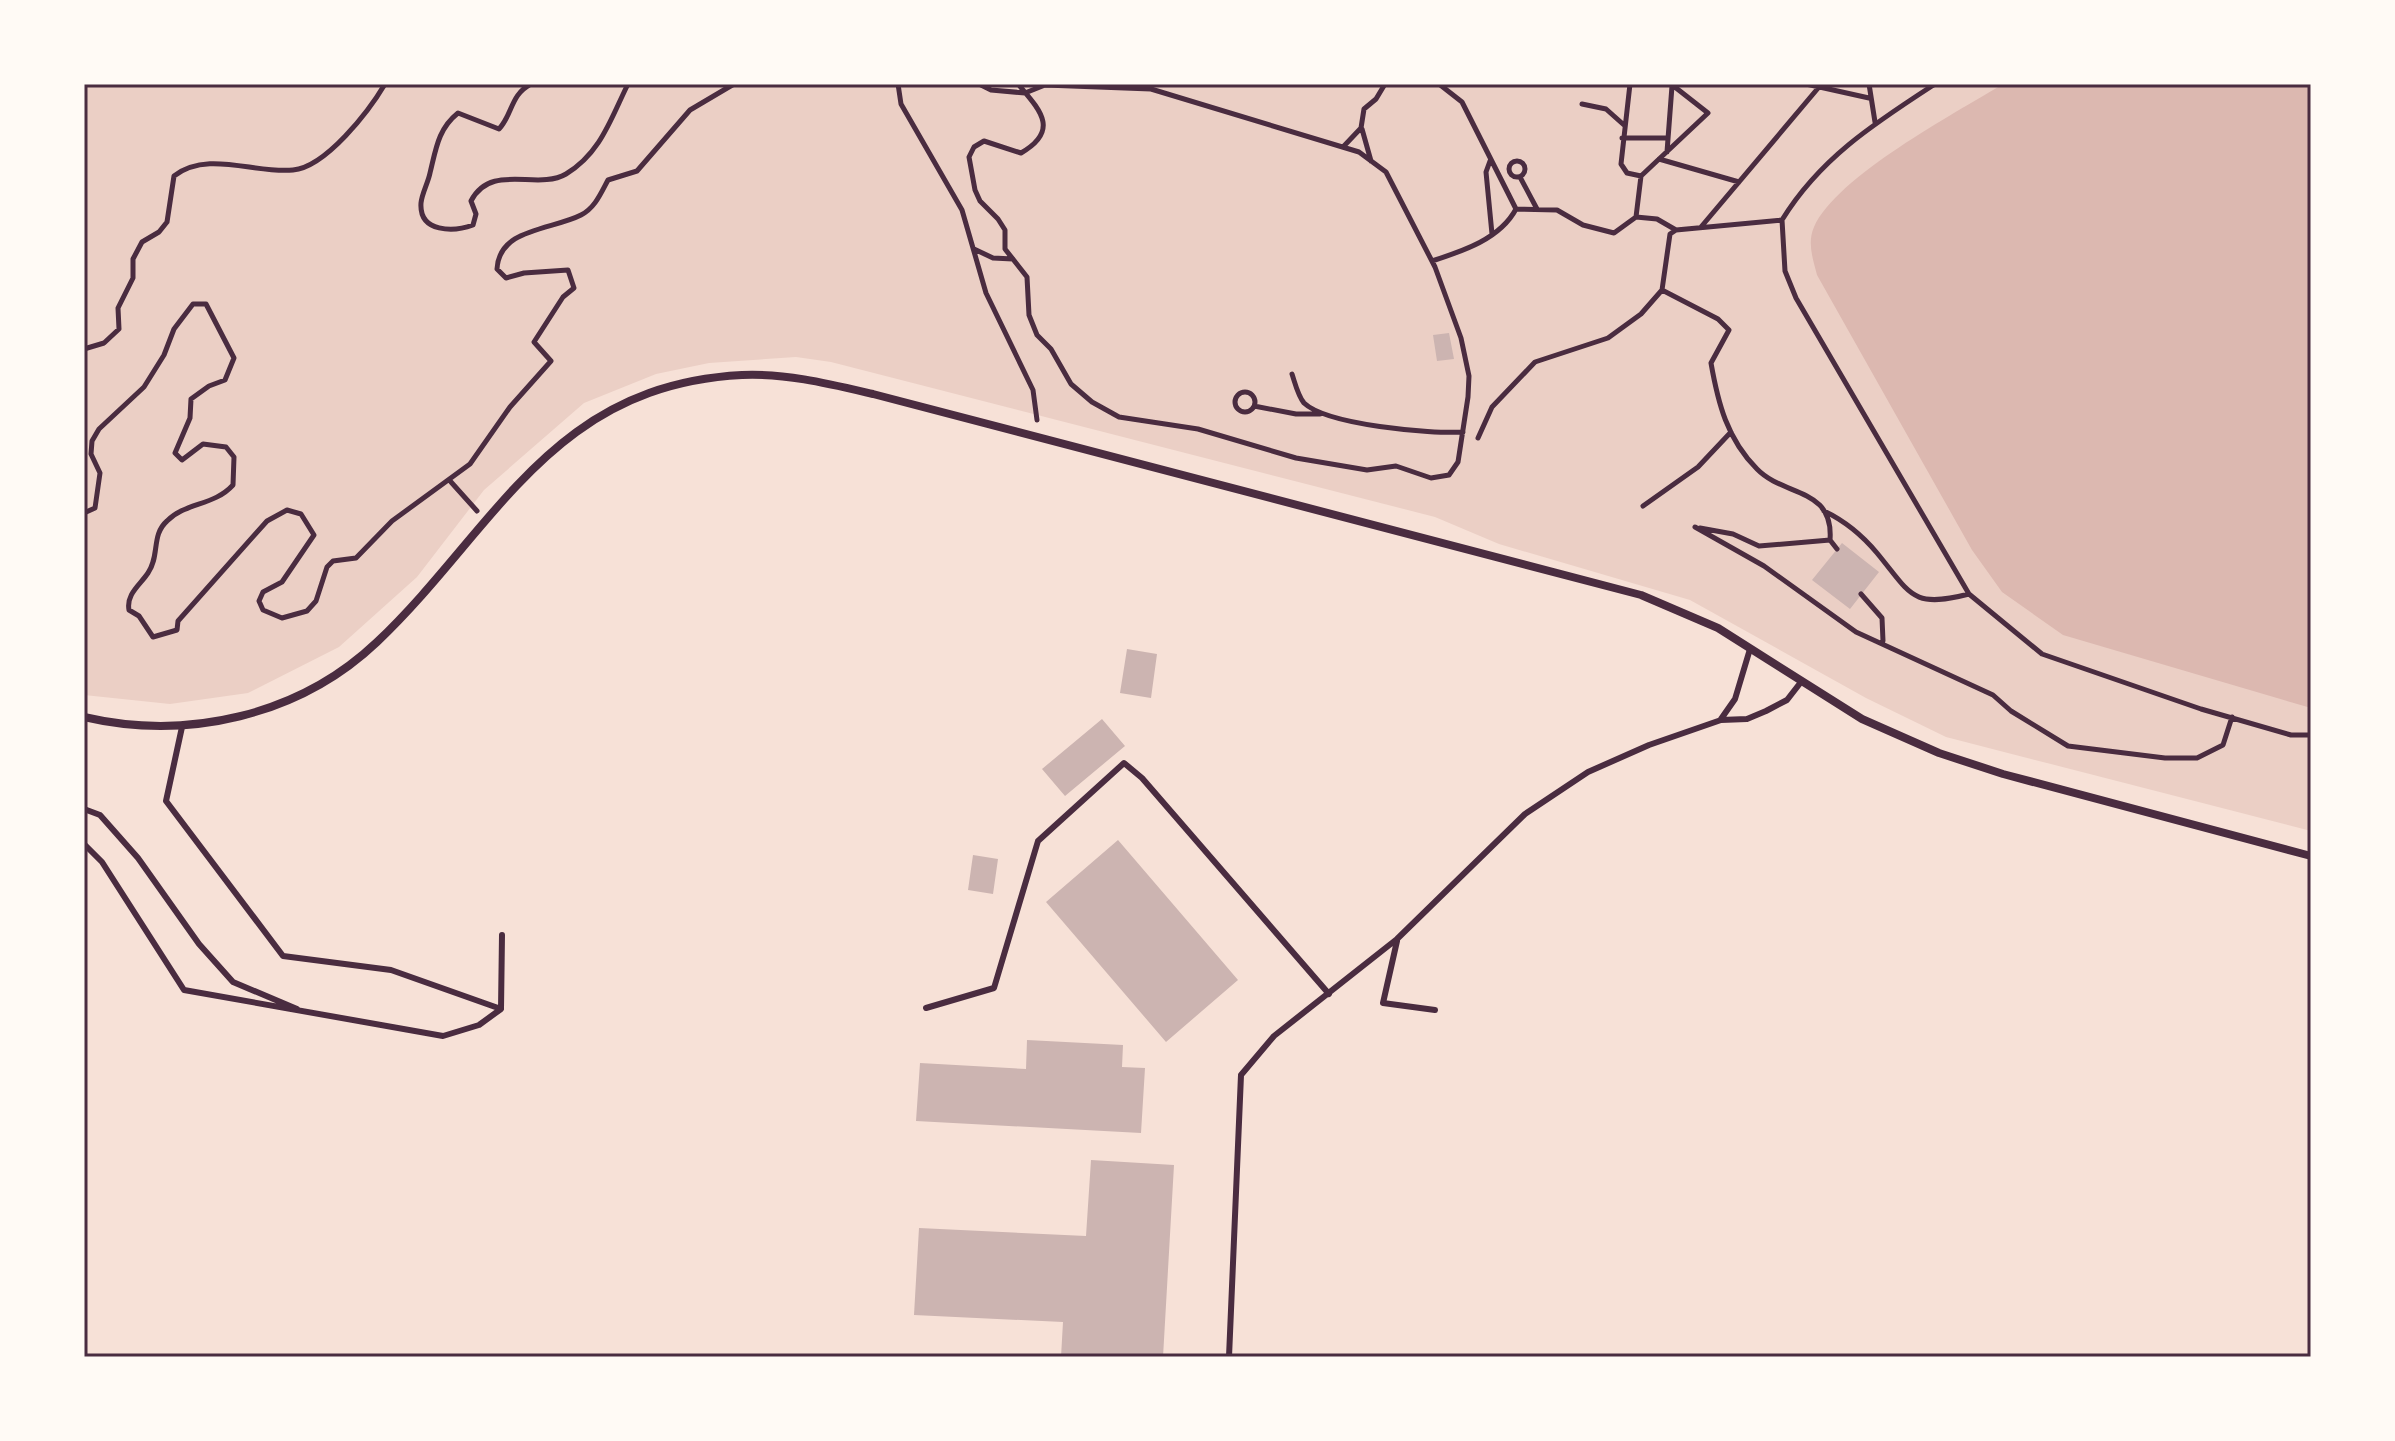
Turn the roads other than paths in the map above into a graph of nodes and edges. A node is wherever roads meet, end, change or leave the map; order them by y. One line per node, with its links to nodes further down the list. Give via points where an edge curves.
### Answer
1 (1750, 649): 2 (street); 4 (lane, via 1735,699); 5 (street, via 1687,613 1641,595 861,391 792,377 742,375 671,387 596,419 525,474 396,623 355,661 285,701 244,716)
2 (1801, 682): 4 (lane, via 1787,700 1766,711 1747,719); 8 (street, via 1862,719 1952,757)
3 (84, 717): 5 (street)
4 (1721, 720): 10 (lane, via 1588,772 1525,814)
5 (182, 727): 13 (lane, via 166,801 283,956 391,970)
6 (84, 809): 15 (lane, via 100,815 138,858 233,982)
7 (84, 844): 15 (lane, via 102,862 184,990)
8 (2311, 856)
9 (502, 935): 13 (lane)
10 (1397, 939): 11 (lane); 14 (lane, via 1383,1003)
11 (1329, 994): 12 (lane, via 1124,763 1038,841 994,988); 16 (lane, via 1274,1036 1241,1075)
12 (926, 1008)
13 (501, 1009): 15 (lane, via 479,1025 443,1036)
14 (1435, 1010)
15 (309, 1014)
16 (1229, 1357)

